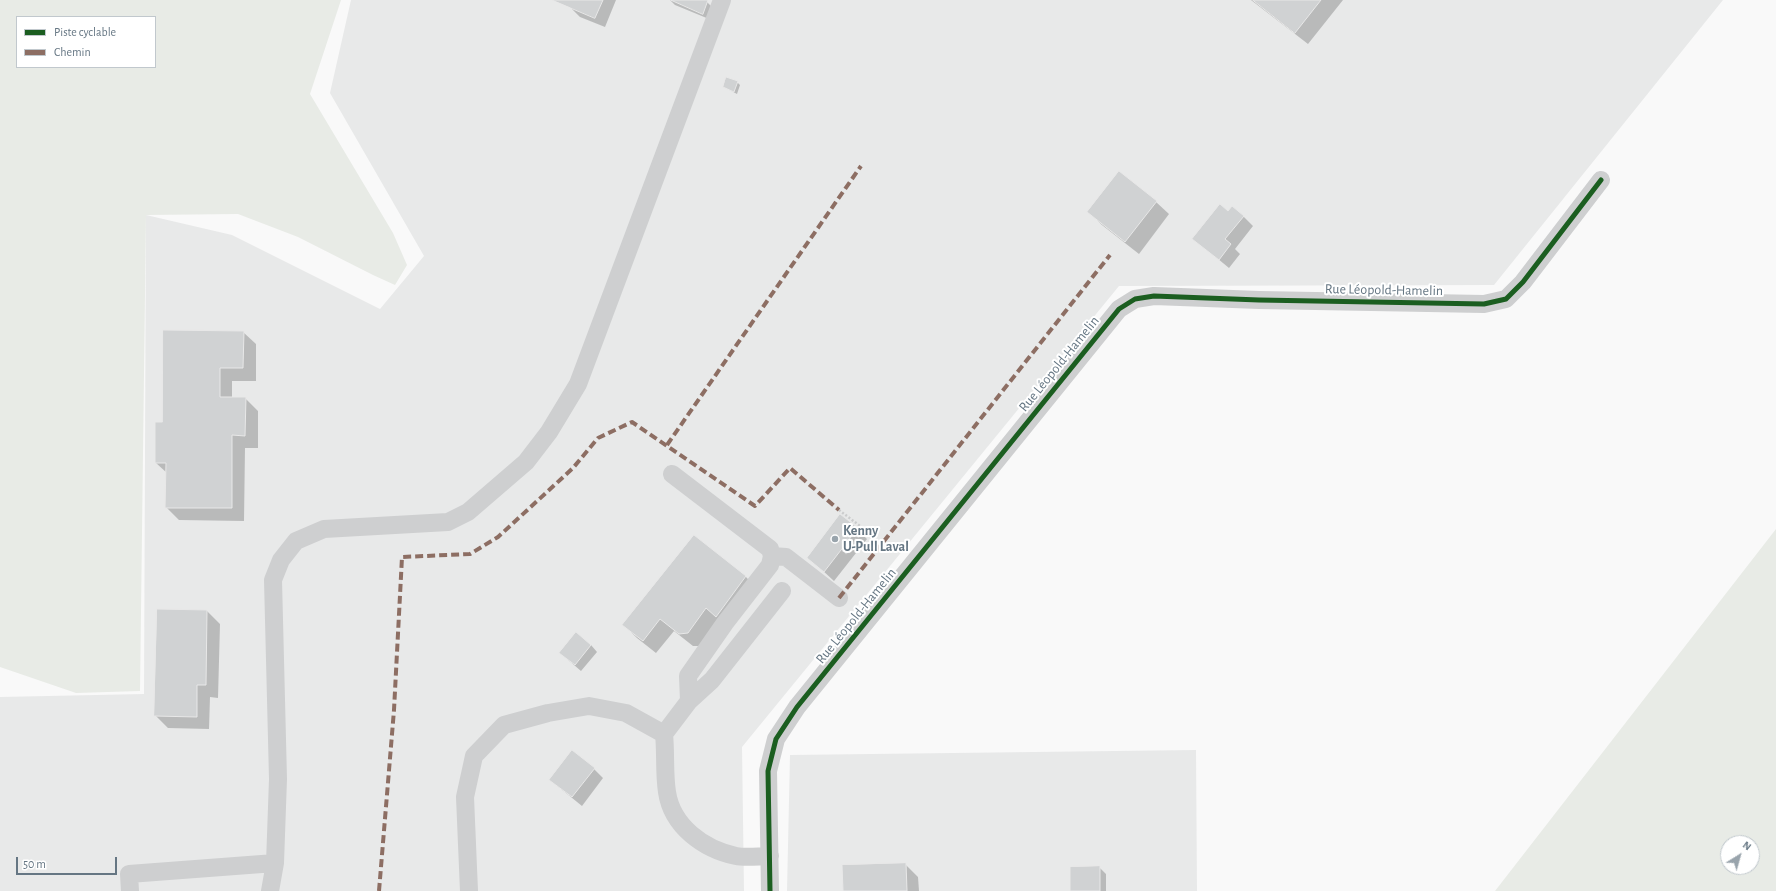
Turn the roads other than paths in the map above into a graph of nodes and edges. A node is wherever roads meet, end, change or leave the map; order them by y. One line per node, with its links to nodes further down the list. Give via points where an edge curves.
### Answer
1 (722, 0): 10 (street, via 578,384 549,432 526,462 468,512 448,522 324,529 296,541 281,560 273,580 278,779)
2 (1601, 180): 9 (street, Rue Léopold-Hamelin, via 1523,282 1506,298 1484,304 1154,296 1135,299 1119,308 797,707 776,739 768,771)
3 (672, 474): 4 (street, via 770,549)
4 (772, 556): 6 (street, via 786,558); 7 (street, via 770,565 688,676)
5 (782, 591): 7 (street, via 712,680)
6 (840, 598)
7 (689, 701): 8 (street)
8 (664, 734): 9 (street, via 667,793 672,808 684,828 697,839 736,856); 13 (street, via 626,713 589,706 548,713 504,725 474,756 465,796)
9 (770, 856): 14 (street, Rue Léopold-Hamelin)
10 (274, 863): 11 (street, via 129,874); 12 (street)
11 (130, 891)
12 (270, 891)
13 (469, 891)
14 (770, 891)

